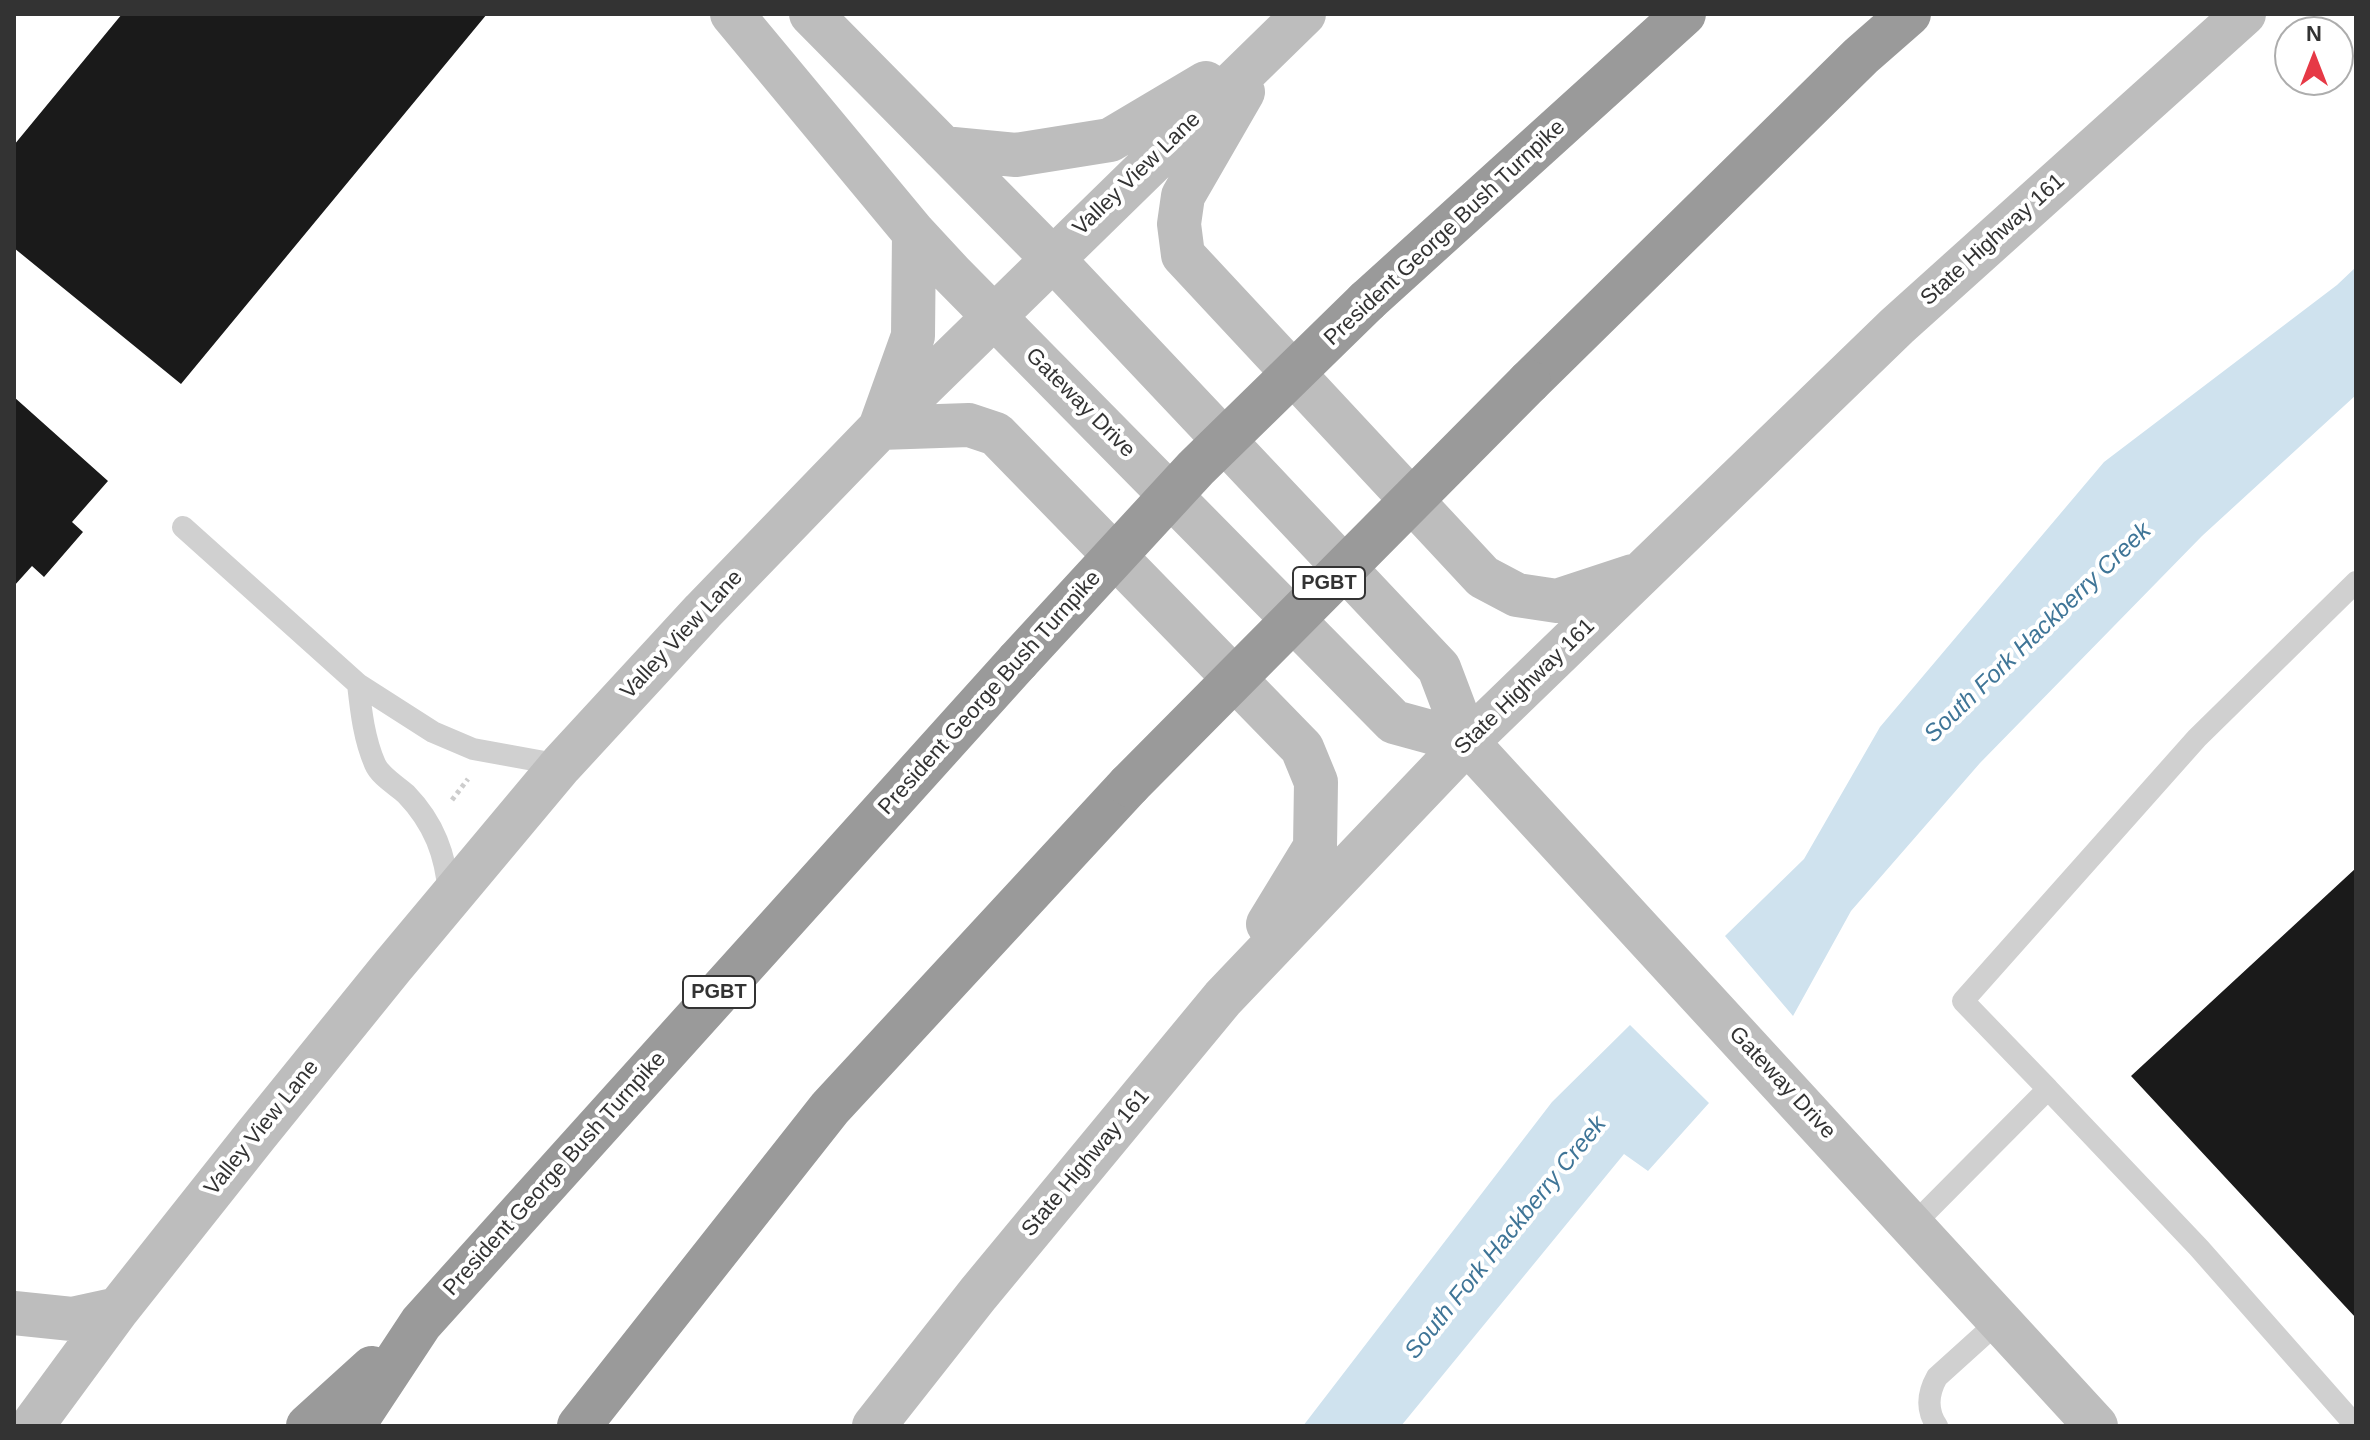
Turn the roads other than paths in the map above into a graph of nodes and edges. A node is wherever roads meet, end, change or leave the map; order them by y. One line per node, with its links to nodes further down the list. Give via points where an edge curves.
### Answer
1 (732, 14): 9 (main road, Gateway Drive)
2 (811, 14): 8 (main road, Gateway Drive)
3 (1304, 14): 7 (main road, Valley View Lane)
4 (1684, 14): 26 (highway, President George Bush Turnpike / PGBT, bridge, via 1367,301 1196,468)
5 (1909, 14): 27 (highway, PGBT, bridge, via 1529,382 1129,785 830,1108)
6 (2244, 14): 14 (main road, State Highway 161, via 1897,326)
7 (1270, 45): 8 (main road, via 1110,140 1016,155); 10 (main road, Valley View Lane); 14 (main road, via 1183,196 1183,255 1483,577 1517,595 1557,601)
8 (943, 148): 10 (main road, Gateway Drive)
9 (914, 233): 11 (main road, Gateway Drive); 12 (main road, via 913,336)
10 (1052, 258): 11 (main road, Valley View Lane); 17 (main road, Gateway Drive, via 1439,668)
11 (992, 317): 12 (main road, Valley View Lane); 17 (main road, Gateway Drive, via 1394,722)
12 (880, 428): 18 (main road, Valley View Lane); 20 (main road, via 969,425 996,434 1302,748 1316,782 1315,847)
13 (183, 527): 16 (lane)
14 (1645, 572): 17 (main road, State Highway 161)
15 (2356, 582): 21 (lane, via 2197,738 1963,1001)
16 (358, 684): 18 (lane, via 433,732 473,749); 19 (lane, via 375,767 408,797 437,835 447,866)
17 (1467, 742): 20 (main road, State Highway 161); 22 (main road, Gateway Drive)
18 (561, 765): 19 (main road, Valley View Lane)
19 (449, 899): 23 (main road, Valley View Lane)
20 (1223, 998): 32 (main road, State Highway 161)
21 (2048, 1089): 22 (lane); 35 (lane, via 2199,1248)
22 (1912, 1226): 25 (main road, Gateway Drive)
23 (118, 1309): 24 (main road, via 72,1319); 28 (main road)
24 (14, 1313)
25 (1999, 1321): 33 (lane, via 1937,1377 1929,1408); 34 (main road, Gateway Drive)
26 (421, 1323): 29 (highway); 30 (highway, President George Bush Turnpike / PGBT)
27 (598, 1408): 31 (highway, PGBT)
28 (32, 1426)
29 (308, 1426)
30 (353, 1426)
31 (579, 1426)
32 (874, 1426)
33 (1937, 1426)
34 (2096, 1426)
35 (2356, 1426)

